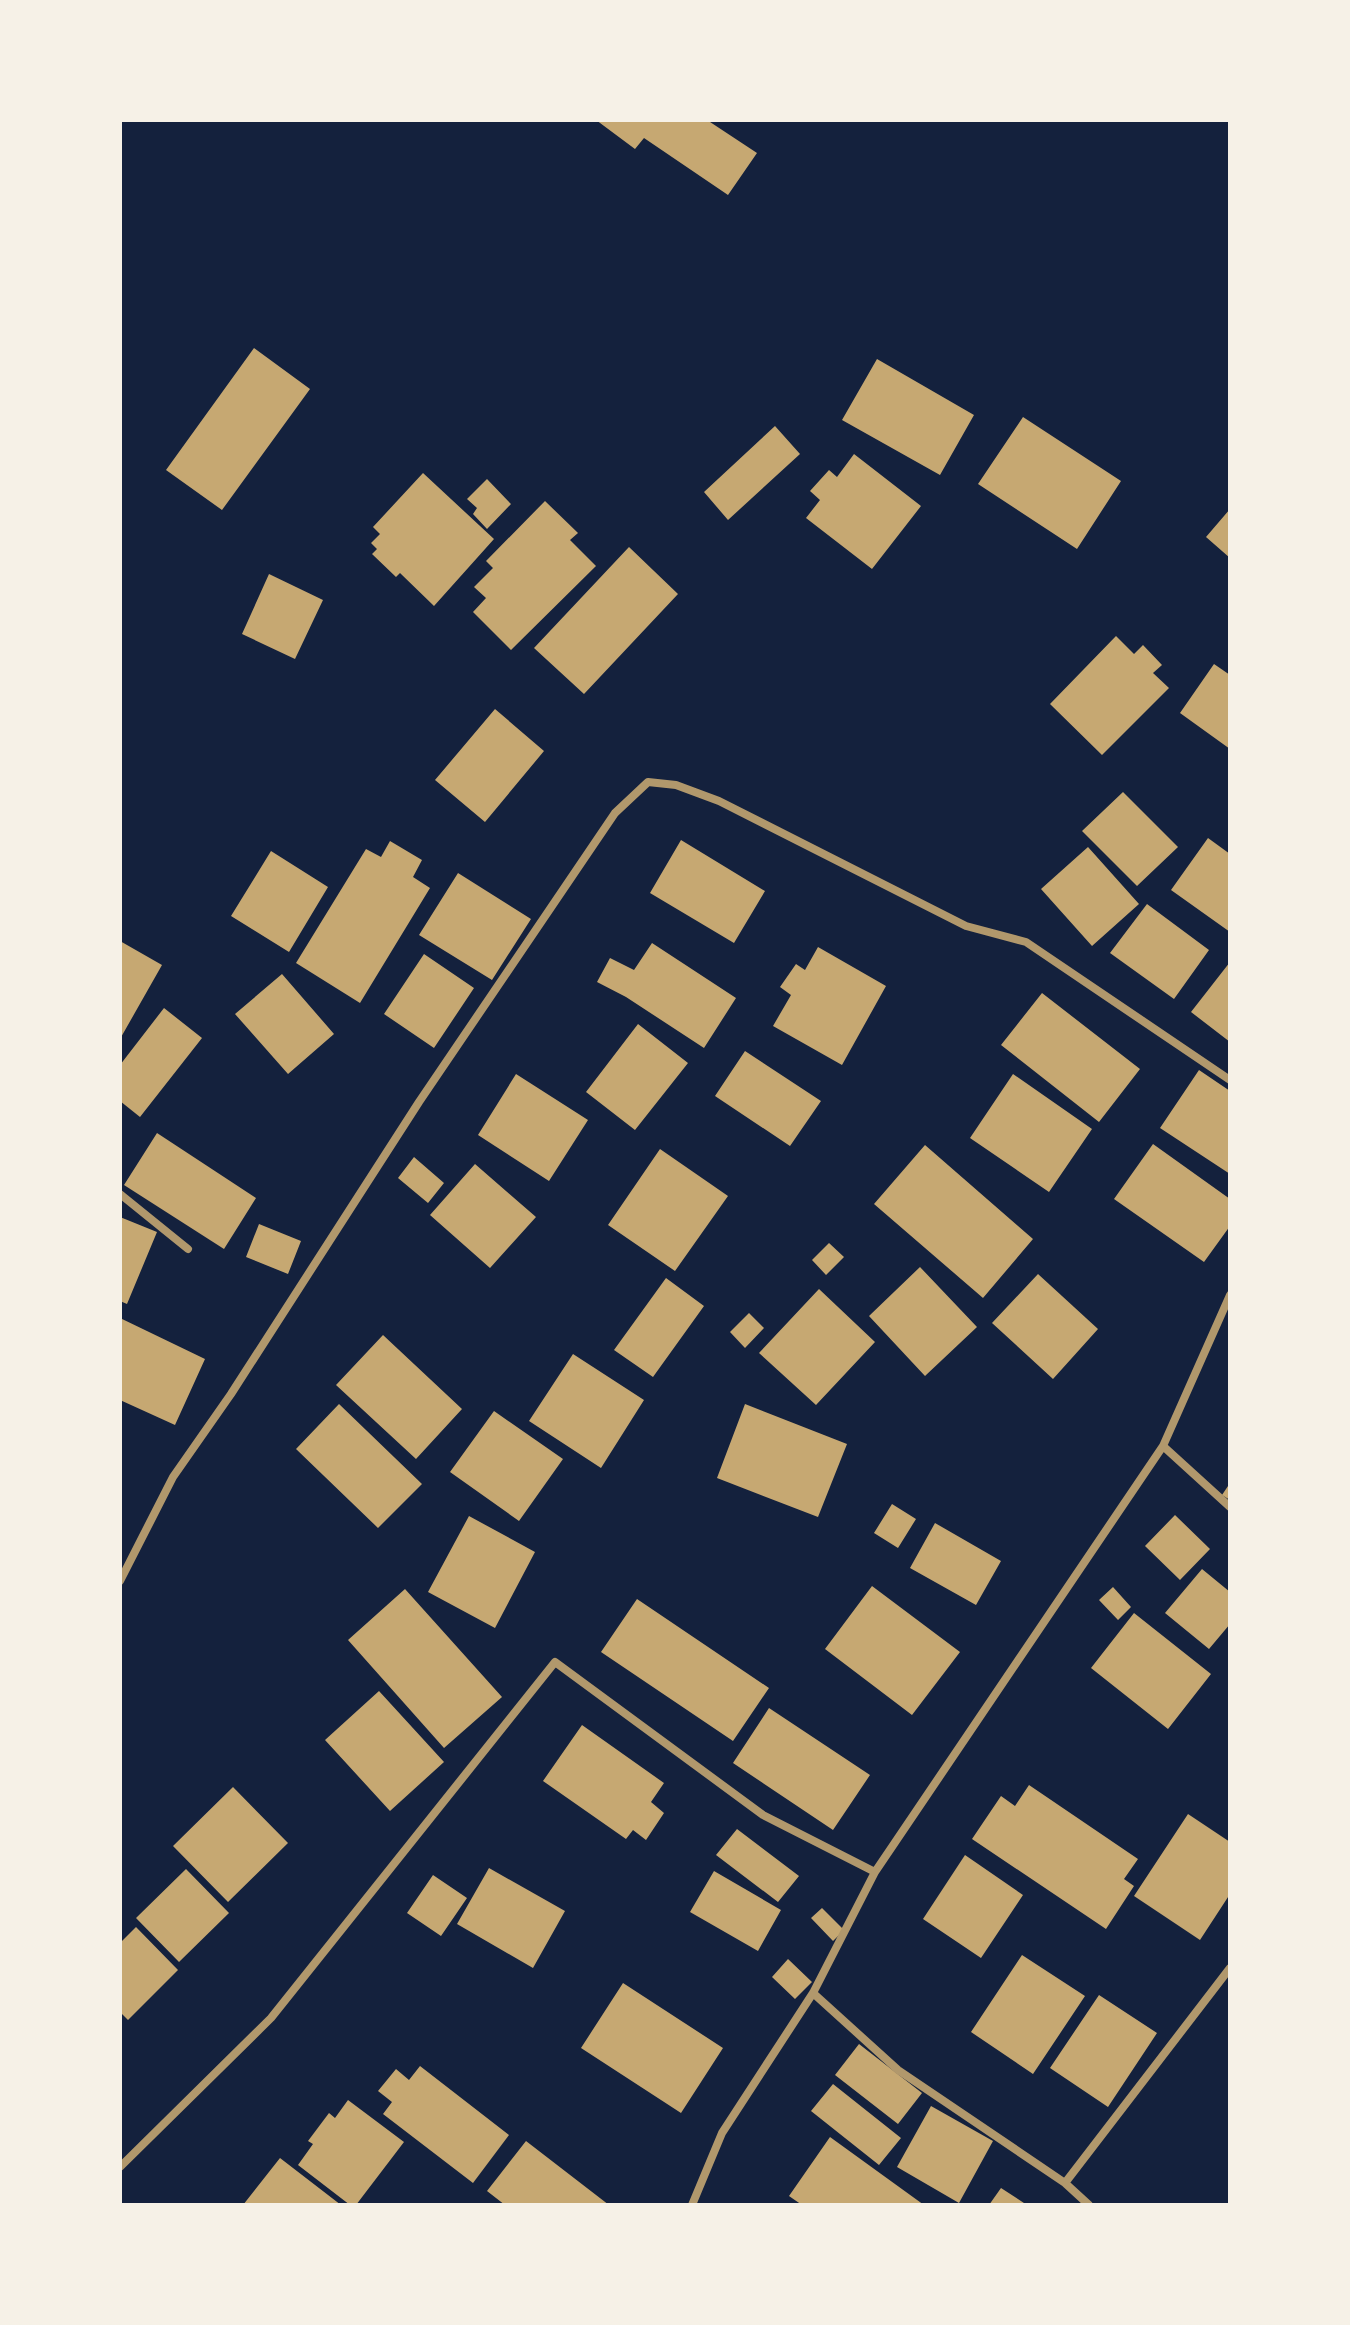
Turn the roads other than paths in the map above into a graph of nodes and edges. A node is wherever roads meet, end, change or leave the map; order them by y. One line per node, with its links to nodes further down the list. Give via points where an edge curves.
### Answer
1 (1230, 1080): 7 (street, via 1026,942 966,926 719,801 676,785 648,782 615,813 419,1102 173,1477)
2 (120, 1194): 3 (street)
3 (188, 1249)
4 (1230, 1295): 5 (street)
5 (1163, 1446): 6 (street); 8 (street)
6 (1230, 1507)
7 (120, 1581)
8 (875, 1872): 10 (street); 11 (street, via 763,1815 555,1662 271,2018)
9 (1230, 1968): 12 (street)
10 (813, 1993): 12 (street, via 898,2070); 13 (street, via 722,2133)
11 (120, 2167)
12 (1065, 2183): 14 (street)
13 (692, 2205)
14 (1089, 2205)

